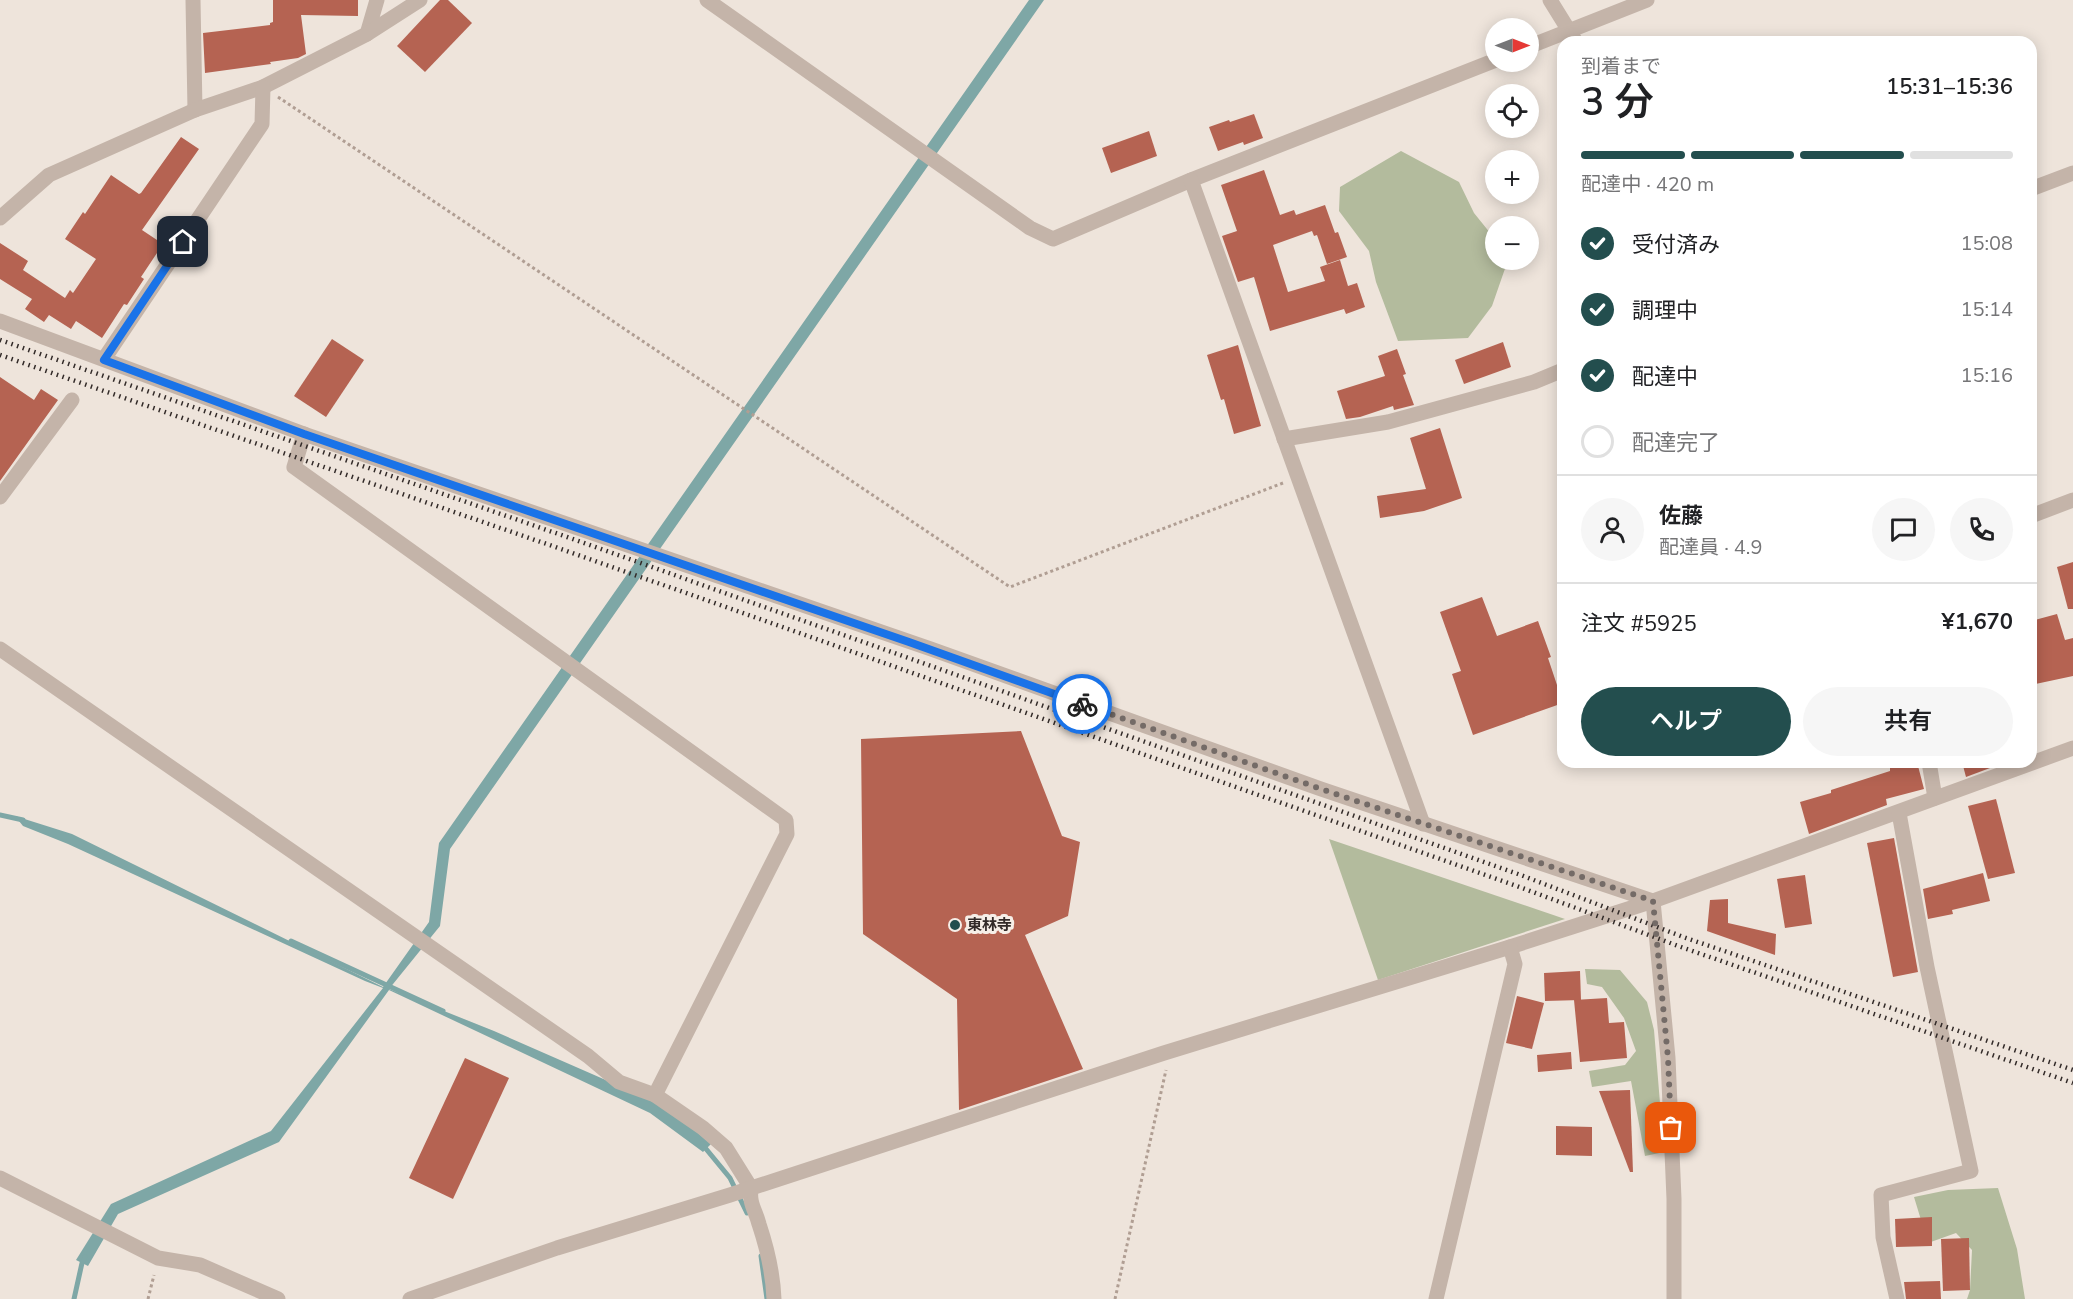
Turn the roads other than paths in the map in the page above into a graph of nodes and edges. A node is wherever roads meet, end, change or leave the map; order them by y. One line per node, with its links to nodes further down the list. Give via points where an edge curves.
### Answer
1 (194, 0): 13 (street)
2 (377, 0): 7 (street)
3 (420, 0): 7 (street)
4 (707, 0): 15 (street, via 1030,228 1053,239)
5 (1550, 0): 8 (street)
6 (1647, 0): 8 (street)
7 (367, 34): 12 (street)
8 (1573, 36)
9 (1557, 40): 10 (street)
10 (1539, 44)
11 (1485, 64): 15 (street)
12 (263, 87): 13 (street); 19 (street, via 262,124)
13 (195, 110): 17 (street, via 49,175)
14 (2073, 172): 16 (street)
15 (1191, 180): 23 (street)
16 (2037, 187)
17 (0, 218)
18 (0, 321): 19 (street)
19 (104, 360): 22 (street)
20 (1557, 372): 23 (street, via 1388,422)
21 (72, 400): 24 (street)
22 (304, 434): 34 (street, via 920,645); 37 (street, via 294,467 786,820 787,834)
23 (1284, 439): 34 (street)
24 (0, 497)
25 (2073, 500): 26 (street)
26 (2037, 514)
27 (0, 649): 37 (street, via 588,1056 619,1082)
28 (2073, 748): 29 (street)
29 (2037, 761)
30 (1930, 768): 32 (street)
31 (2018, 768): 32 (street)
32 (1935, 798): 33 (street)
33 (1899, 813): 35 (street); 47 (street, via 1971,1171 1881,1195 1883,1237)
34 (1424, 824): 35 (street)
35 (1653, 901): 36 (street); 46 (street, via 1668,1058)
36 (1510, 947): 39 (street, via 1164,1053); 45 (street, via 1515,964)
37 (655, 1095): 39 (street, via 726,1148)
38 (0, 1178): 41 (street, via 158,1258 200,1265)
39 (752, 1188): 40 (street); 44 (street, via 750,1200 769,1259)
40 (459, 1282): 42 (street); 43 (street)
41 (278, 1299)
42 (410, 1299)
43 (455, 1299)
44 (774, 1299)
45 (1436, 1299)
46 (1674, 1299)
47 (1897, 1299)

